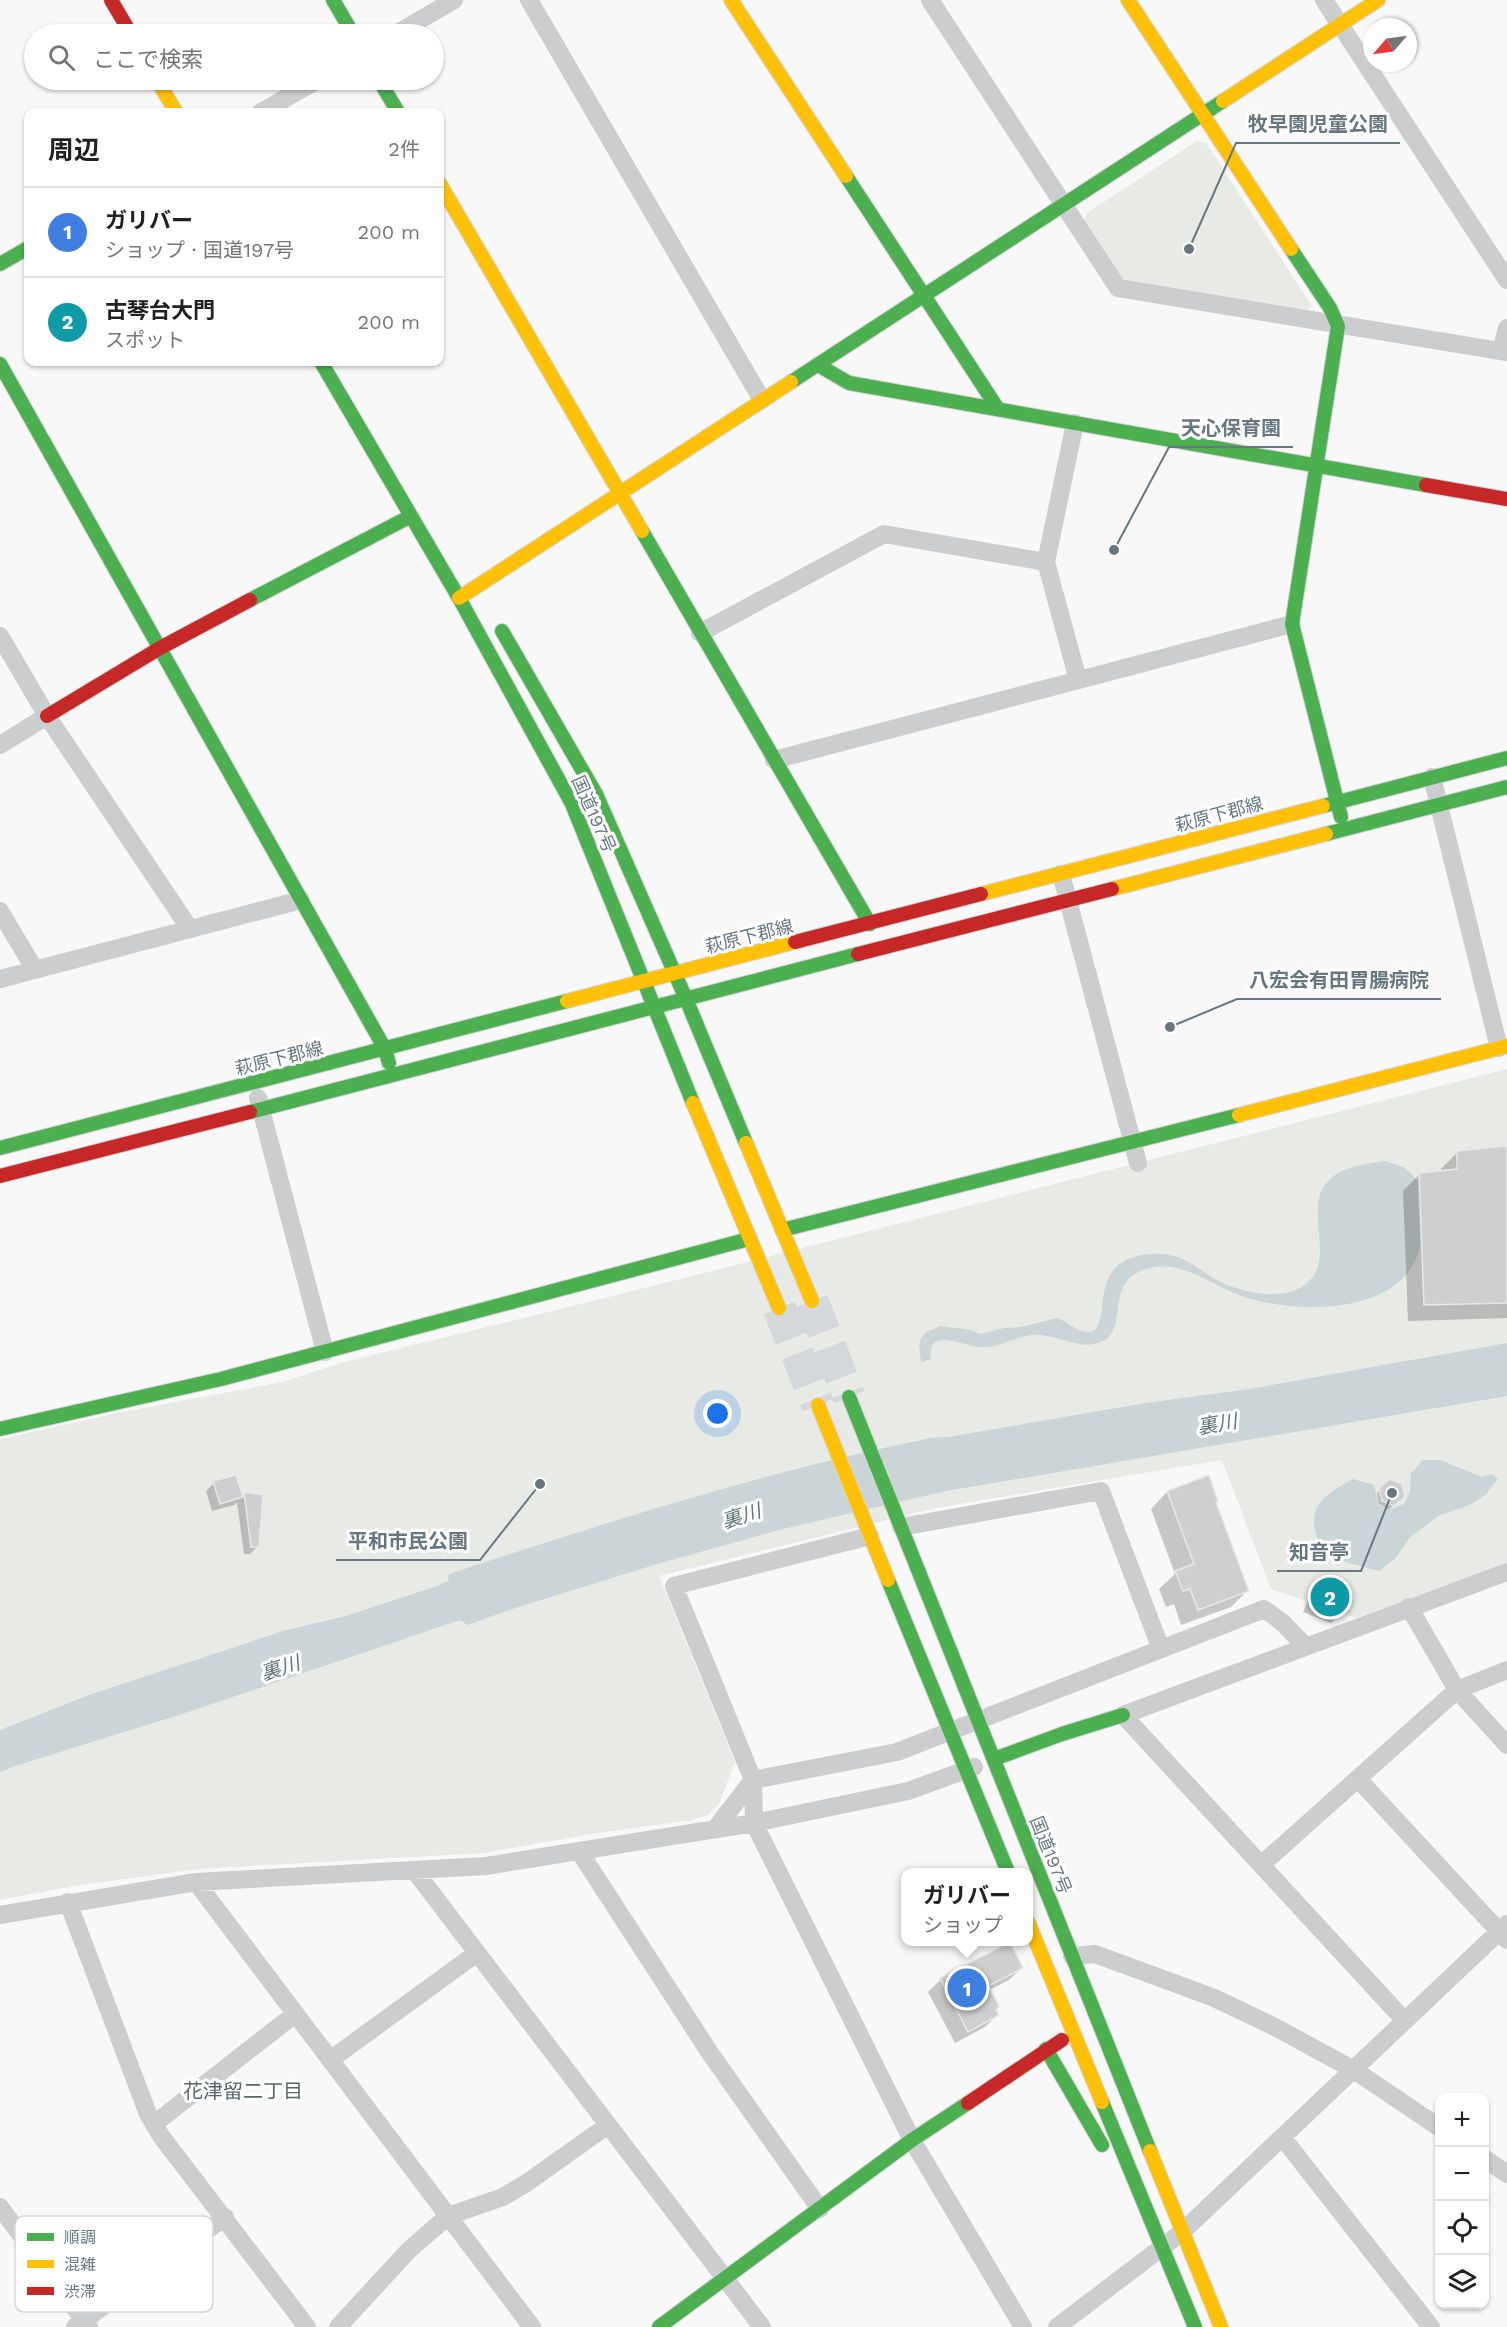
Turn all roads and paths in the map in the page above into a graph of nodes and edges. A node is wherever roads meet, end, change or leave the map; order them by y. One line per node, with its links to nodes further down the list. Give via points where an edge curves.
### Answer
1 (111, 0): 10 (main road)
2 (333, 0): 11 (main road)
3 (454, 0): 12 (street)
4 (529, 0): 33 (street)
5 (731, 0): 26 (main road)
6 (930, 0): 22 (street)
7 (1128, 0): 20 (main road)
8 (1324, 0): 13 (street)
9 (1378, 0): 13 (main road)
10 (125, 24)
11 (347, 24)
12 (413, 24)
13 (1340, 25): 20 (main road); 25 (street)
14 (163, 90): 17 (main road)
15 (300, 90): 18 (street)
16 (385, 90): 19 (main road)
17 (174, 108)
18 (268, 108)
19 (396, 108)
20 (1204, 114): 22 (main road); 27 (main road)
21 (444, 191): 37 (main road)
22 (1064, 205): 26 (main road); 27 (street, via 1118,288)
23 (24, 250): 24 (main road)
24 (0, 264)
25 (1507, 280)
26 (924, 296): 31 (main road); 34 (main road)
27 (1338, 326): 29 (street); 36 (main road)
28 (1507, 328): 29 (street)
29 (1504, 351)
30 (0, 364): 46 (main road)
31 (818, 365): 33 (main road); 34 (main road, via 849,383)
32 (323, 366): 39 (main road, 国道197号)
33 (762, 400): 37 (main road)
34 (998, 409): 35 (main road)
35 (1075, 423): 36 (main road); 40 (street)
36 (1317, 466): 38 (main road); 43 (main road)
37 (619, 493): 41 (main road); 44 (main road)
38 (1507, 499)
39 (411, 516): 41 (main road, 国道197号); 46 (main road)
40 (1046, 562): 44 (street, via 884,534); 47 (street)
41 (459, 598): 66 (main road, 国道197号, via 573,804)
42 (495, 618): 64 (main road, 国道197号, via 596,794)
43 (1292, 624): 47 (street); 54 (main road)
44 (700, 633): 51 (main road)
45 (0, 636): 48 (street)
46 (159, 648): 48 (main road); 58 (main road)
47 (1078, 680): 51 (street)
48 (47, 716): 49 (street); 62 (street)
49 (0, 745)
50 (1507, 758): 52 (main road, 萩原下郡線)
51 (774, 760): 61 (main road)
52 (1432, 777): 54 (main road, 萩原下郡線); 55 (street)
53 (1507, 787): 55 (main road)
54 (1337, 802): 56 (main road); 57 (main road, 萩原下郡線)
55 (1439, 805): 56 (main road); 69 (street)
56 (1344, 829): 59 (main road)
57 (1061, 874): 59 (street); 61 (main road, 萩原下郡線)
58 (302, 900): 62 (street); 70 (main road)
59 (1068, 901): 67 (main road); 74 (street)
60 (0, 911): 63 (street)
61 (870, 924): 64 (main road, 萩原下郡線)
62 (190, 929): 63 (street)
63 (35, 970): 65 (street)
64 (674, 974): 66 (main road, 萩原下郡線); 67 (main road, 国道197号)
65 (0, 979)
66 (643, 983): 68 (main road, 国道197号); 70 (main road, 萩原下郡線)
67 (686, 999): 68 (main road); 78 (main road, 国道197号)
68 (654, 1007): 71 (main road); 79 (main road, 国道197号)
69 (1503, 1047): 74 (main road)
70 (385, 1049): 71 (main road); 72 (main road, 萩原下郡線)
71 (393, 1075): 73 (main road)
72 (254, 1083): 73 (street); 75 (main road, 萩原下郡線)
73 (261, 1108): 77 (main road); 82 (street)
74 (1132, 1143): 76 (street); 78 (main road)
75 (1, 1147): 77 (street)
76 (1138, 1162)
77 (5, 1175)
78 (782, 1230): 80 (main road, 国道197号)
79 (749, 1239): 81 (main road, 国道197号); 82 (main road)
80 (812, 1301)
81 (779, 1308)
82 (325, 1352): 85 (main road)
83 (849, 1397): 86 (main road, 国道197号)
84 (818, 1405): 87 (main road)
85 (0, 1429)
86 (901, 1527): 91 (street, via 1101,1491); 95 (main road, 国道197号)
87 (870, 1536): 96 (main road); 101 (street, via 674,1586)
88 (1507, 1572): 89 (street)
89 (1409, 1607): 90 (street); 93 (street)
90 (1305, 1646): 91 (street, via 1264,1609); 94 (street)
91 (1161, 1649): 95 (street)
92 (1507, 1670): 93 (street)
93 (1457, 1690): 97 (street); 100 (street)
94 (1123, 1715): 98 (main road); 105 (street)
95 (978, 1720): 96 (street); 98 (main road, 国道197号)
96 (950, 1731): 99 (main road); 101 (street, via 897,1752)
97 (1507, 1745)
98 (994, 1759): 99 (street); 114 (main road, 国道197号)
99 (966, 1770): 102 (street, via 908,1791); 106 (main road)
100 (1358, 1779): 105 (street); 112 (street)
101 (753, 1780): 102 (street); 103 (street)
102 (754, 1823): 103 (street); 126 (street)
103 (715, 1829): 104 (street)
104 (579, 1851): 107 (street, via 486,1866); 130 (street, via 710,2053)
105 (1260, 1865): 117 (street)
106 (1006, 1868)
107 (414, 1869): 108 (street); 113 (street)
108 (196, 1882): 109 (street); 115 (street)
109 (68, 1902): 110 (street); 122 (street)
110 (0, 1915)
111 (1033, 1932): 118 (main road)
112 (1504, 1932): 117 (street)
113 (477, 1953): 120 (street); 123 (street)
114 (1072, 1956): 116 (main road, 国道197号); 121 (street, via 1095,1954 1212,1997)
115 (296, 2014): 120 (street); 122 (street)
116 (1098, 2021): 118 (main road); 135 (main road, 国道197号)
117 (1405, 2021): 121 (street)
118 (1074, 2032): 119 (main road); 136 (main road)
119 (1046, 2049): 126 (main road); 136 (main road)
120 (330, 2060): 131 (street)
121 (1354, 2070): 124 (street); 125 (street)
122 (154, 2124): 132 (street)
123 (608, 2125): 131 (street, via 503,2197); 137 (street)
124 (1435, 2125)
125 (1282, 2137): 135 (street); 149 (street)
126 (912, 2140): 130 (main road); 145 (street)
127 (1489, 2161): 128 (street)
128 (1507, 2174)
129 (0, 2207): 134 (street)
130 (820, 2209): 137 (main road)
131 (448, 2216): 141 (street, via 409,2250); 142 (street)
132 (225, 2217): 133 (street); 140 (street)
133 (213, 2226)
134 (15, 2228)
135 (1182, 2232): 136 (street); 148 (main road, 国道197号)
136 (1162, 2248): 146 (street); 147 (main road)
137 (726, 2279): 143 (main road); 144 (street)
138 (99, 2312): 139 (street)
139 (83, 2324)
140 (304, 2326)
141 (338, 2327)
142 (532, 2327)
143 (659, 2327)
144 (762, 2327)
145 (1023, 2327)
146 (1057, 2327)
147 (1195, 2327)
148 (1221, 2327)
149 (1431, 2327)

